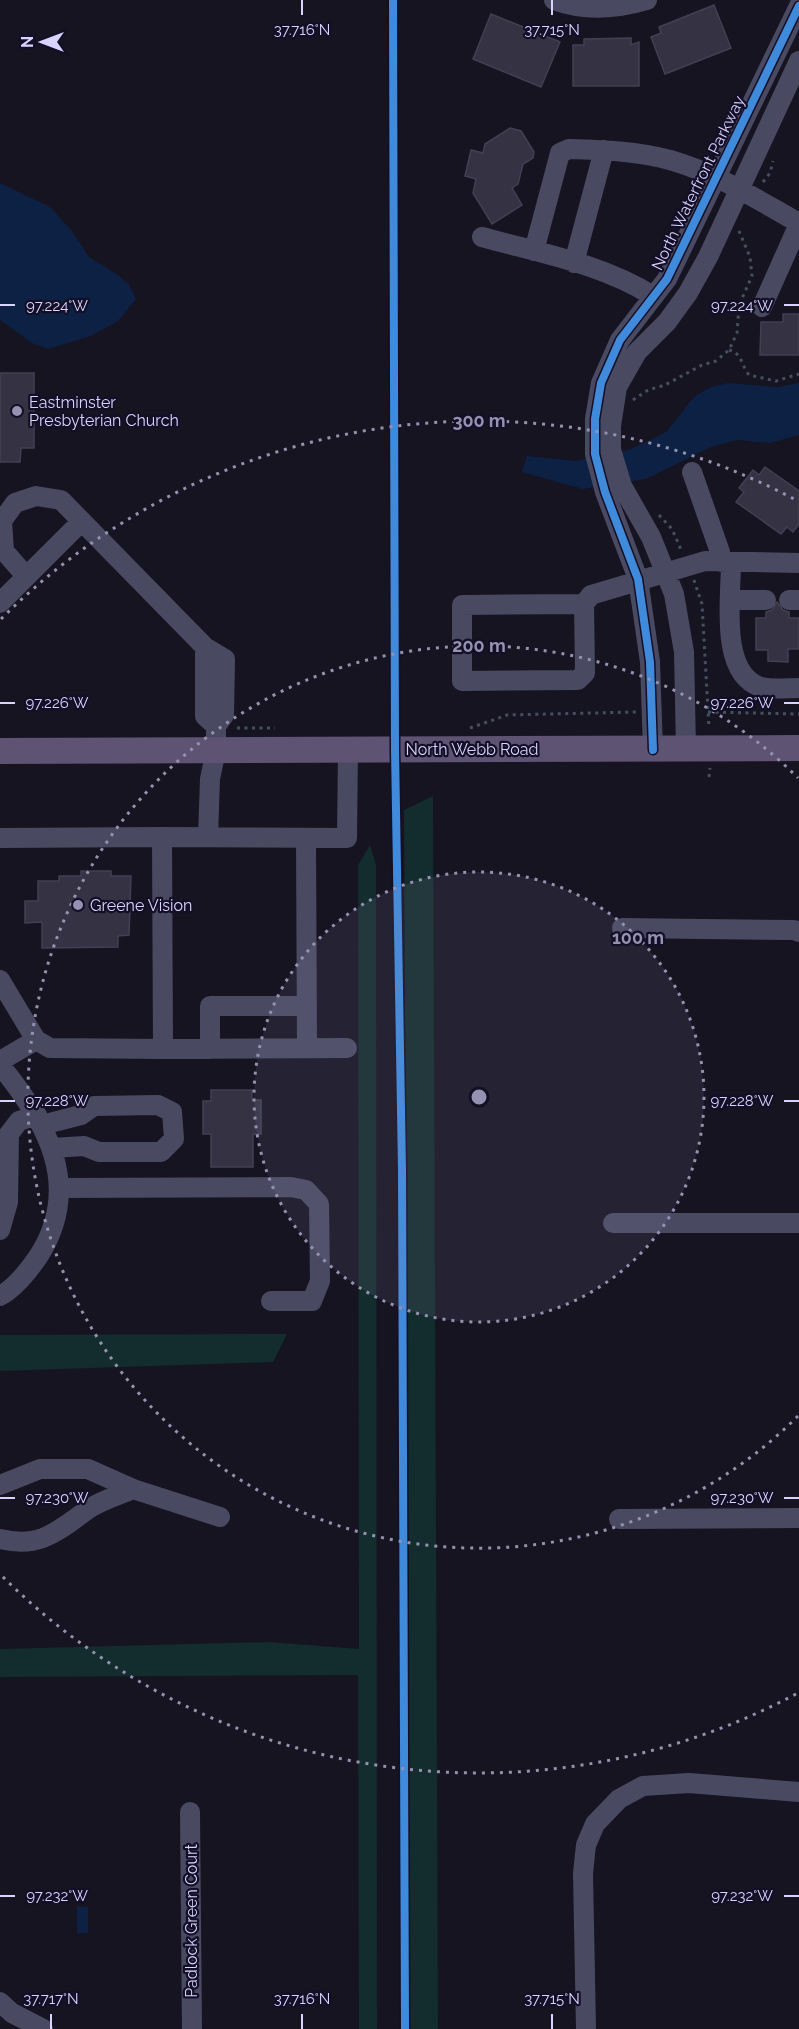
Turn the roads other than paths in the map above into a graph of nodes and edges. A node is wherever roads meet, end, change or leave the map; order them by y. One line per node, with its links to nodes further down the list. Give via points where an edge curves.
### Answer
1 (554, 0): 2 (street, via 593,7 624,7)
2 (647, 0)
3 (799, 6): 6 (street, North Waterfront Parkway)
4 (799, 61): 7 (street, North Waterfront Parkway)
5 (604, 150): 6 (street, via 672,160); 10 (street, via 569,149 560,153); 11 (street)
6 (716, 178): 7 (street); 12 (street, North Waterfront Parkway, via 667,279)
7 (746, 193): 8 (street); 14 (street, North Waterfront Parkway, via 688,293 625,370 617,387)
8 (799, 224): 13 (street)
9 (482, 237): 10 (street)
10 (534, 251): 11 (street)
11 (574, 262): 12 (street, via 628,281)
12 (653, 296): 14 (street, North Waterfront Parkway, via 620,340 601,383 595,419)
13 (762, 307)
14 (603, 452): 16 (street, North Waterfront Parkway)
15 (692, 472): 18 (street)
16 (614, 489): 20 (street, North Waterfront Parkway, via 651,537); 22 (street, North Waterfront Parkway)
17 (82, 520): 21 (street); 21 (street, via 61,500 36,496 15,503 2,521 4,550); 28 (street, via 206,647 225,659 224,715)
18 (726, 562): 19 (street); 20 (street, via 705,561); 23 (street)
19 (799, 563)
20 (665, 571): 22 (street); 30 (street, North Waterfront Parkway, via 680,621 684,652)
21 (26, 576): 25 (street)
22 (638, 579): 26 (street, via 591,595); 32 (street, North Waterfront Parkway, via 647,624)
23 (731, 600): 24 (street); 27 (street, via 731,646 738,668 760,687)
24 (766, 600)
25 (0, 603)
26 (584, 604): 26 (street, via 585,673 578,680 462,681 462,605)
27 (799, 688)
28 (216, 735): 31 (main road, North Webb Road); 33 (main road, North Webb Road); 35 (street)
29 (799, 748): 30 (main road, North Webb Road)
30 (686, 749): 32 (main road, North Webb Road)
31 (348, 750): 32 (main road, North Webb Road); 37 (street, via 347,838)
32 (653, 750)
33 (0, 751)
34 (162, 837): 35 (street); 36 (street); 45 (street)
35 (208, 837): 37 (street)
36 (0, 838)
37 (306, 838): 41 (street)
38 (622, 928): 39 (street)
39 (799, 932)
40 (0, 980): 42 (street)
41 (307, 1006): 43 (street); 46 (street, via 210,1006)
42 (36, 1040): 45 (street, via 50,1048); 47 (street)
43 (307, 1048): 44 (street); 46 (street)
44 (347, 1048)
45 (163, 1049): 46 (street)
46 (210, 1049)
47 (0, 1063): 48 (street)
48 (39, 1120): 49 (street); 49 (street, via 81,1115 94,1106 158,1105 172,1112 174,1139 161,1152 99,1152 84,1146); 53 (street, via 19,1121 9,1134 8,1202)
49 (52, 1148): 50 (street)
50 (58, 1188): 54 (street, via 56,1220 48,1242 31,1267); 55 (street, via 306,1190 319,1204 320,1281 312,1301)
51 (613, 1223): 52 (street)
52 (799, 1223)
53 (0, 1230)
54 (0, 1296)
55 (272, 1301)
56 (0, 1485): 57 (street, via 40,1469 88,1469)
57 (133, 1489): 58 (street); 61 (street, via 92,1507 38,1541)
58 (220, 1518)
59 (799, 1518): 60 (street)
60 (619, 1519)
61 (0, 1539)
62 (799, 1792): 67 (street, via 688,1783 643,1786 623,1796 595,1824 586,1845 584,1873)
63 (190, 1812): 66 (street, Padlock Green Court)
64 (0, 2002): 65 (street)
65 (43, 2029)
66 (192, 2029)
67 (586, 2029)

